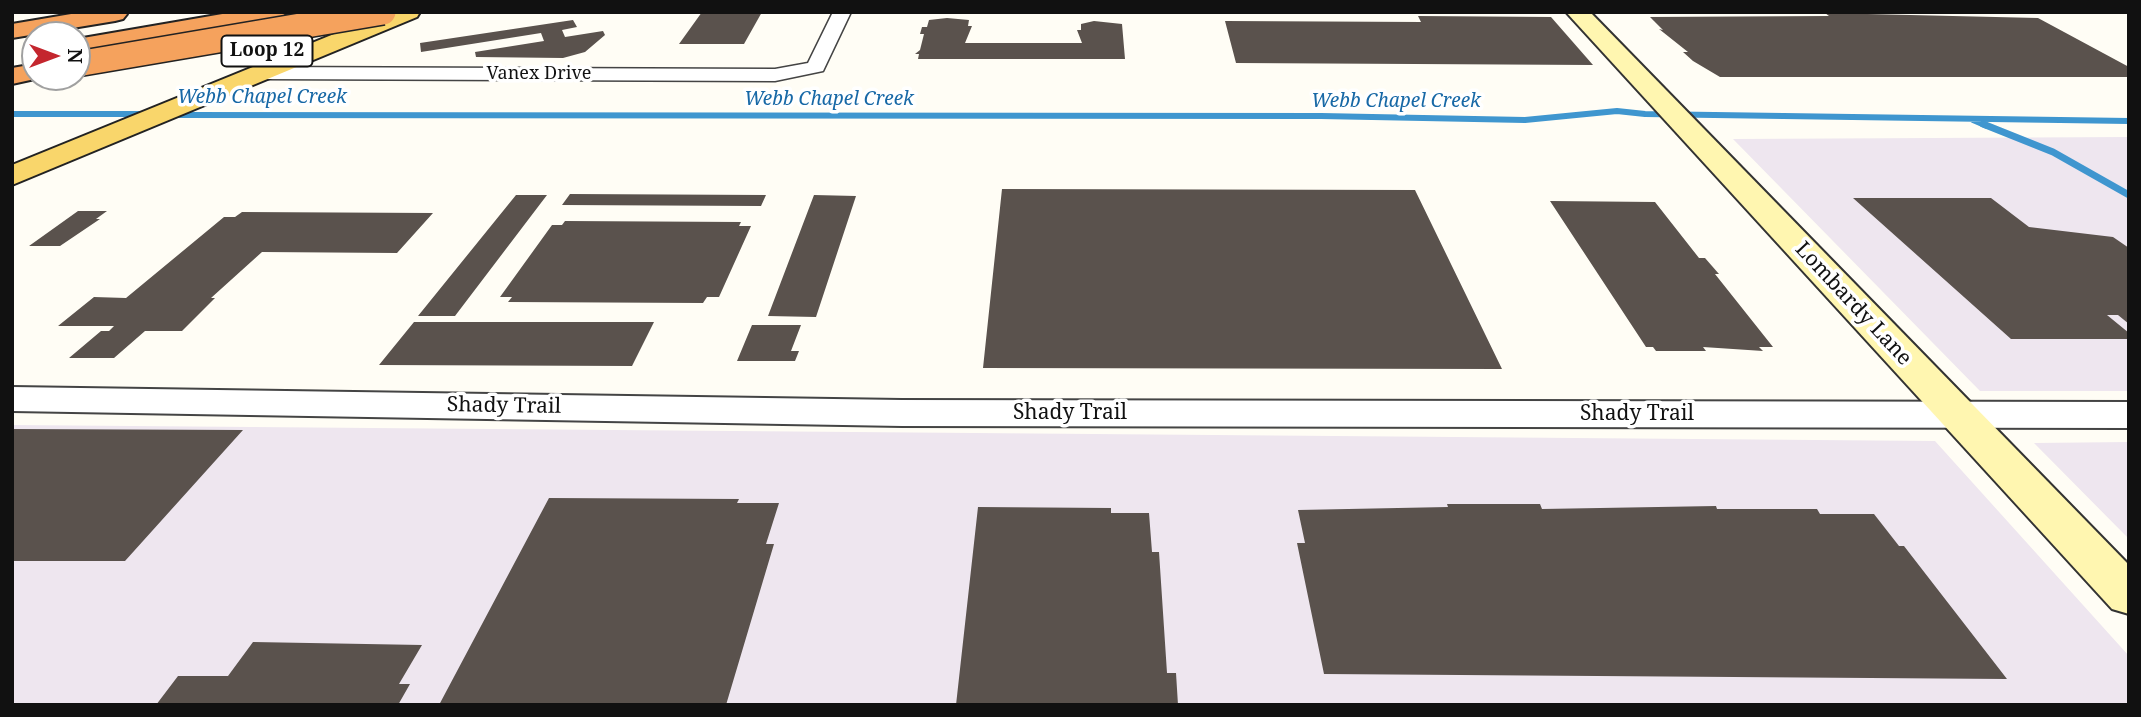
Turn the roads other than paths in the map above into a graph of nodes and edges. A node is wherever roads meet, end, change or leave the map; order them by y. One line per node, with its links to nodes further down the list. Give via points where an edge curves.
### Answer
1 (54, 12): 10 (highway)
2 (124, 12): 12 (highway)
3 (196, 12): 11 (highway)
4 (277, 12): 13 (highway)
5 (363, 12): 16 (main road, Loop 12)
6 (383, 12): 14 (highway, bridge)
7 (409, 12): 15 (main road, Loop 12)
8 (842, 12): 15 (street, Vanex Drive, via 816,67 775,75)
9 (1577, 12): 20 (main road, Lombardy Lane)
10 (12, 20)
11 (91, 30)
12 (12, 31)
13 (91, 44)
14 (91, 62)
15 (260, 73): 17 (main road, Loop 12)
16 (12, 154)
17 (12, 176)
18 (12, 400): 20 (street, Shady Trail, via 902,414)
19 (2129, 415): 20 (street, Shady Trail)
20 (1958, 416): 21 (main road, Lombardy Lane)
21 (2129, 596)

